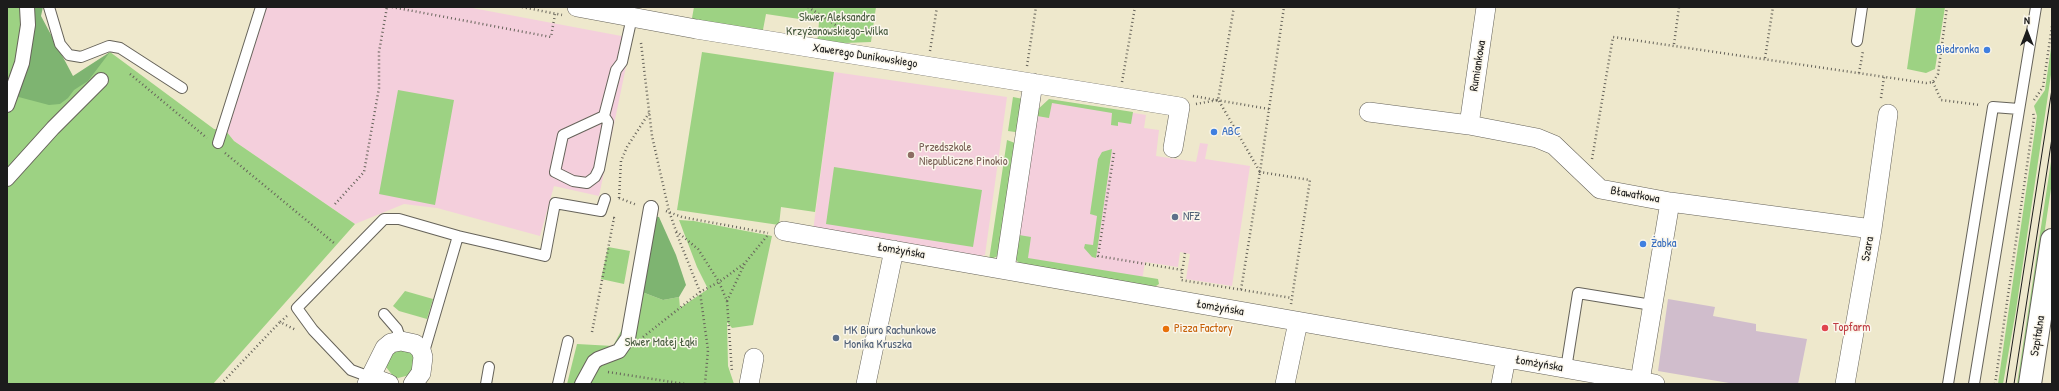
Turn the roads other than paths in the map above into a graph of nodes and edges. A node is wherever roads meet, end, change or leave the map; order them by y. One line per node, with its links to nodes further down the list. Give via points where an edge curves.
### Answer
1 (27, 7): 13 (street, via 28,25 22,63)
2 (49, 7): 12 (lane, via 60,44 70,55 81,57 109,46 120,48)
3 (261, 7): 19 (lane)
4 (577, 7): 8 (street, Xawerego Dunikowskiego)
5 (1486, 7): 18 (street, Rumiankowa)
6 (1862, 7): 9 (lane)
7 (2036, 7): 14 (lane)
8 (632, 17): 10 (street, Xawerego Dunikowskiego, via 696,29); 17 (lane, via 622,62 616,70)
9 (1857, 41)
10 (1030, 78): 20 (street, Xawerego Dunikowskiego, via 1184,101); 30 (street)
11 (101, 80): 21 (street)
12 (182, 88)
13 (7, 105)
14 (2019, 109): 53 (lane, via 1993,107); 54 (lane)
15 (1370, 112): 18 (street, Bławatkowa)
16 (1888, 114): 25 (street, Szara)
17 (604, 116): 17 (lane, via 563,135 555,172 573,181 588,183 596,177 608,122)
18 (1469, 125): 23 (street, Bławatkowa, via 1537,138 1554,145 1600,189)
19 (219, 146)
20 (1174, 148)
21 (7, 179)
22 (605, 199): 27 (lane, via 601,211 555,203 545,256)
23 (1670, 202): 25 (street, Bławatkowa); 31 (street)
24 (651, 208): 48 (street, via 628,338 619,351 598,359)
25 (1872, 229): 52 (street, Szara)
26 (784, 231): 29 (street, Łomżyńska)
27 (458, 236): 36 (lane); 41 (lane, via 399,219 384,219 297,308 313,330 351,370)
28 (2052, 240): 55 (street, Szpitalna)
29 (894, 250): 30 (street, Łomżyńska); 49 (street)
30 (1005, 269): 33 (street, Łomżyńska)
31 (1652, 304): 40 (lane, via 1578,293); 44 (street)
32 (384, 314): 34 (lane, via 397,329)
33 (1294, 316): 38 (street, Łomżyńska); 50 (street)
34 (401, 340): 36 (street, via 416,344); 41 (street, via 390,343 385,348)
35 (568, 341): 47 (lane)
36 (423, 357): 43 (street, via 423,367)
37 (754, 358): 42 (street)
38 (1506, 358): 40 (street, Łomżyńska); 51 (street)
39 (489, 367): 46 (lane)
40 (1566, 369): 44 (street, Łomżyńska)
41 (369, 380): 45 (street)
42 (741, 381)
43 (416, 383)
44 (1648, 383)
45 (389, 384)
46 (486, 384)
47 (558, 384)
48 (582, 384)
49 (866, 384)
50 (1285, 384)
51 (1501, 384)
52 (1845, 384)
53 (1948, 384)
54 (1974, 384)
55 (2030, 384)

